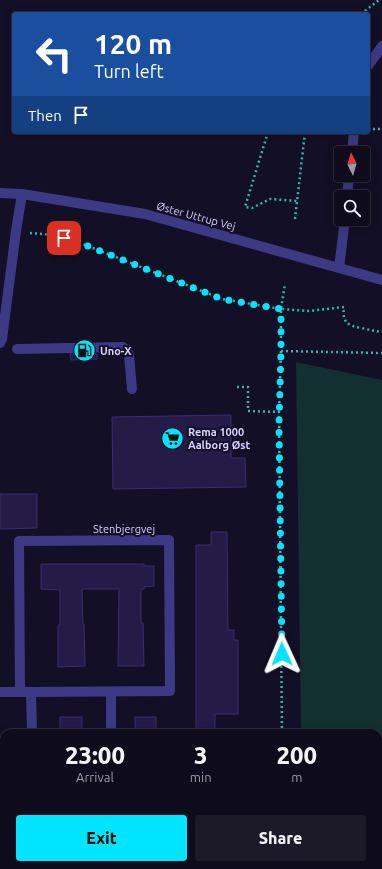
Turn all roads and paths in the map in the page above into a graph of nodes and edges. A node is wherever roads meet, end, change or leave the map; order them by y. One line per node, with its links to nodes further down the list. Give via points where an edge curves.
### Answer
1 (378, 0): 2 (path)
2 (363, 12)
3 (382, 46): 4 (street)
4 (370, 63)
5 (370, 129): 6 (path)
6 (382, 129)
7 (267, 134): 13 (path, via 245,207 252,208 270,199)
8 (305, 134): 13 (path)
9 (354, 134): 10 (street)
10 (353, 146)
11 (0, 192): 12 (street, Øster Uttrup Vej)
12 (22, 194): 16 (street); 17 (street, Øster Uttrup Vej, via 145,214)
13 (297, 201): 14 (path)
14 (295, 220)
15 (344, 226): 17 (street)
16 (16, 231): 20 (path, via 53,235 75,241 222,299); 22 (street)
17 (339, 268): 18 (street, Øster Uttrup Vej)
18 (382, 280)
19 (285, 284): 20 (path)
20 (281, 309): 21 (path, via 309,312 344,307 343,315 346,322 352,326); 24 (path)
21 (382, 332)
22 (0, 343)
23 (17, 349): 27 (street, via 122,347 129,355)
24 (281, 351): 25 (path); 28 (path)
25 (382, 353)
26 (237, 387): 28 (path, via 248,387 248,411)
27 (132, 389)
28 (279, 412): 35 (path)
29 (0, 692): 30 (street, Stenbjergvej)
30 (20, 692): 31 (street, Stenbjergvej); 32 (street, Stenbjergvej, via 19,541 169,540 170,691)
31 (31, 692): 32 (street, Stenbjergvej); 33 (street)
32 (111, 692): 34 (street)
33 (32, 729)
34 (111, 729)
35 (282, 729)

